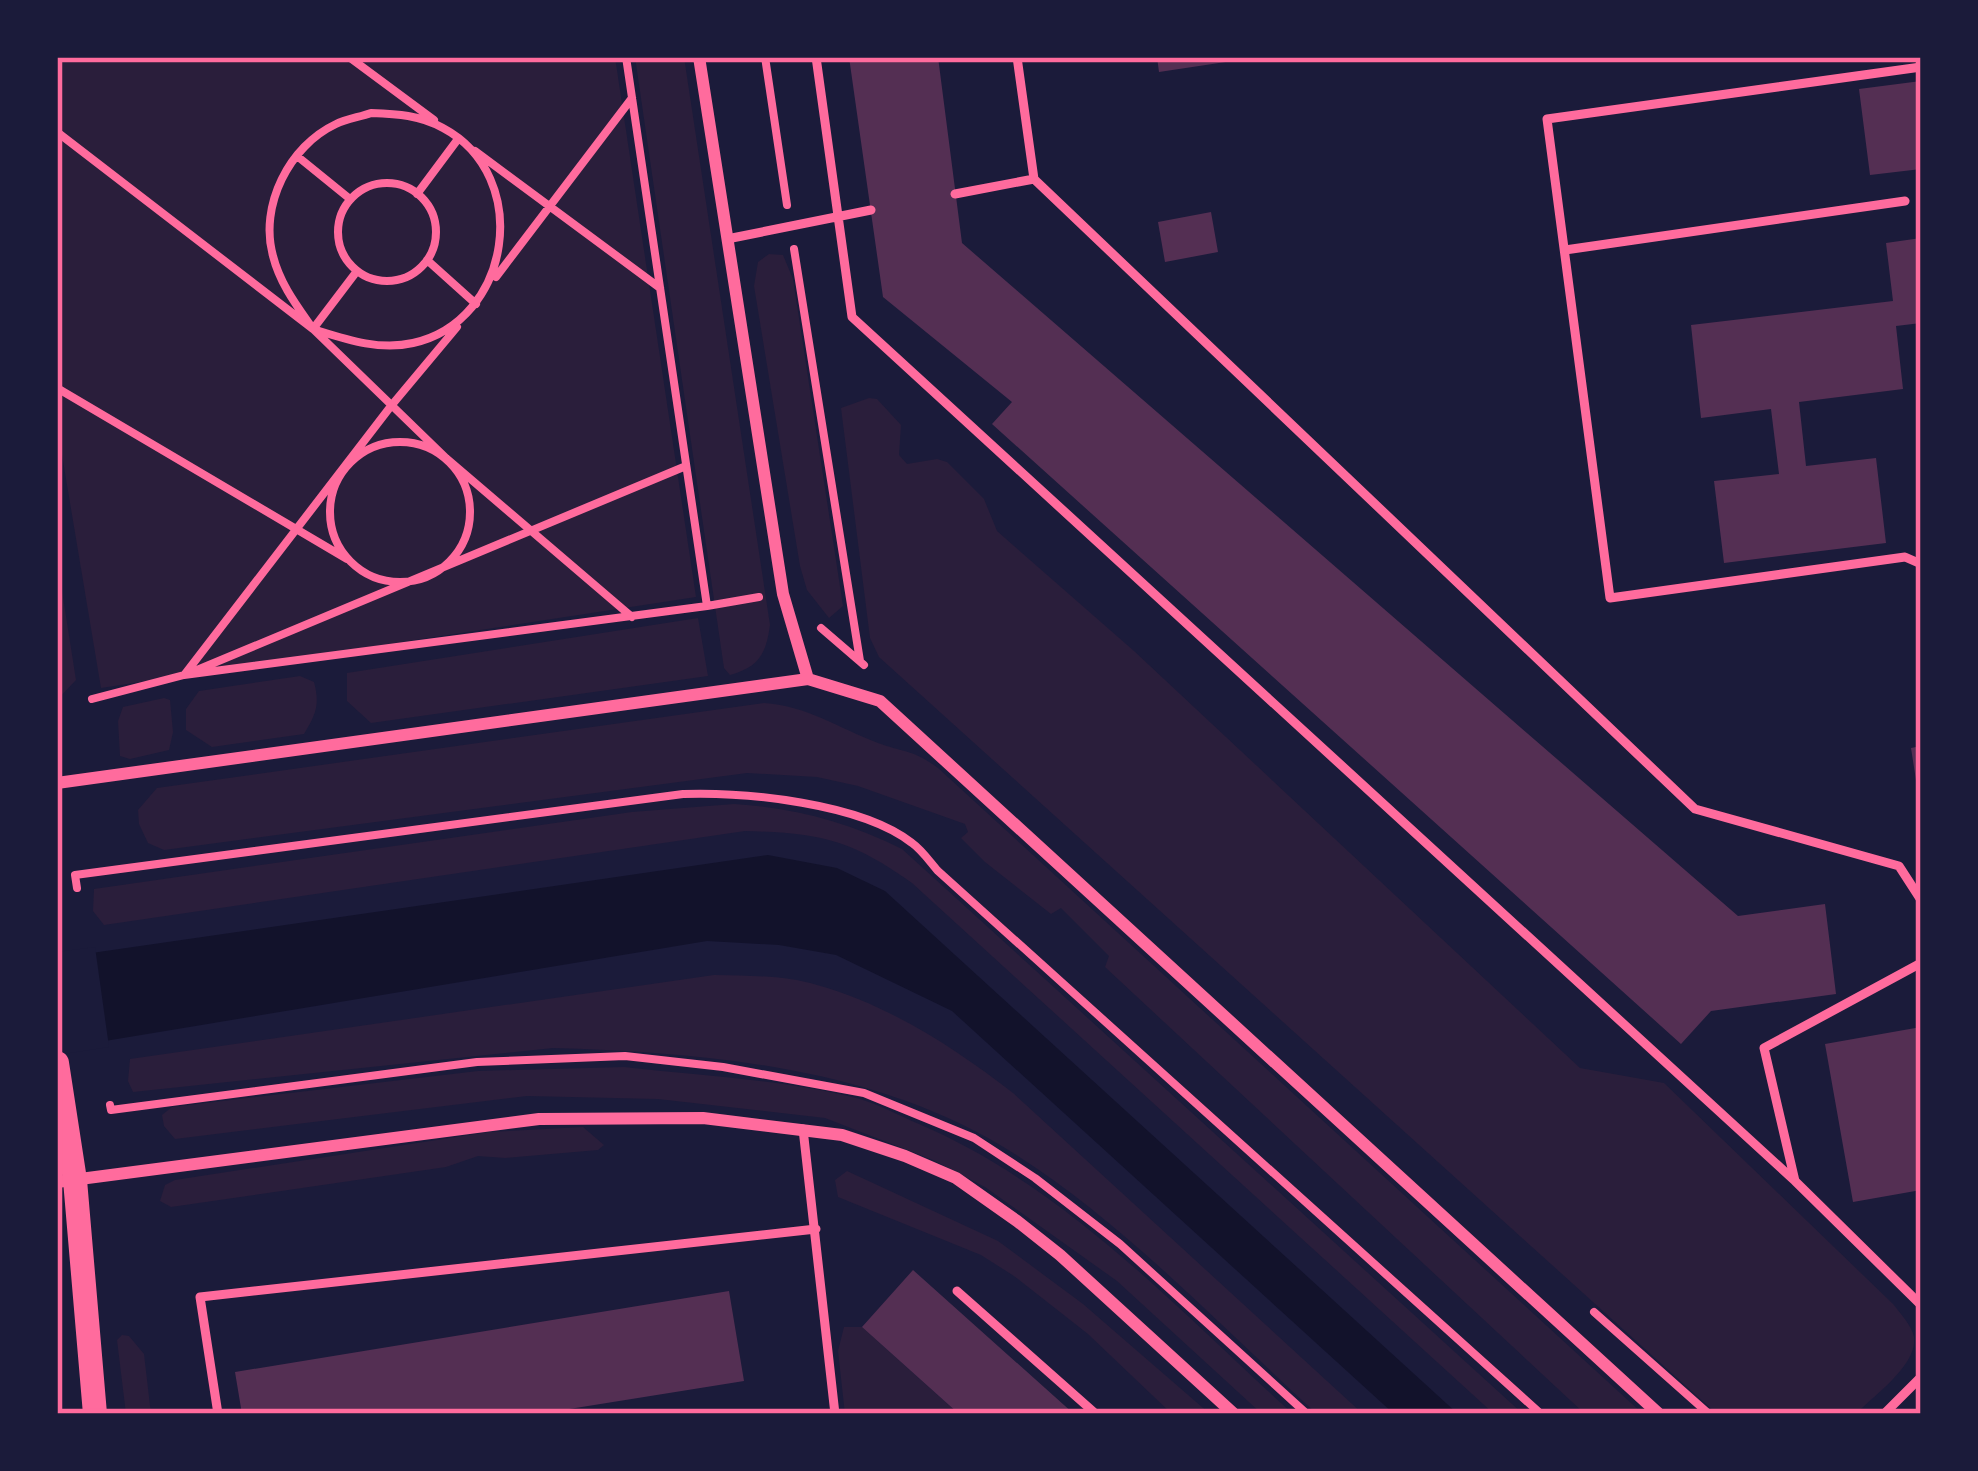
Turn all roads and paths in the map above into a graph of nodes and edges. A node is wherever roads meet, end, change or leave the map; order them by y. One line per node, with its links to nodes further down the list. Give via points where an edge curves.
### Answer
1 (349, 57): 9 (path)
2 (626, 57): 8 (path)
3 (699, 57): 22 (street)
4 (765, 57): 21 (path)
5 (817, 57): 20 (lane)
6 (1017, 57): 13 (lane)
7 (1921, 68): 23 (lane, via 1547,119)
8 (632, 98): 18 (path); 26 (path)
9 (445, 128): 11 (path); 12 (path, via 371,113 334,124); 18 (path)
10 (57, 132): 28 (path)
11 (458, 139): 14 (path); 27 (path, via 496,189 503,229 496,269)
12 (297, 156): 16 (path); 28 (path, via 270,214 271,252)
13 (1034, 179): 15 (lane); 51 (lane, via 1695,809 1899,866)
14 (417, 194): 16 (path, via 379,183); 24 (path, via 436,230)
15 (956, 194)
16 (350, 199): 25 (path, via 338,230)
17 (1905, 201): 23 (lane)
18 (549, 205): 26 (path); 27 (path)
19 (871, 211): 20 (lane)
20 (838, 217): 21 (lane); 57 (lane, via 852,317)
21 (790, 226): 22 (lane); 45 (path)
22 (727, 239): 42 (street)
23 (1565, 250): 37 (lane, via 1610,598 1905,557)
24 (427, 260): 25 (path, via 387,281); 27 (path)
25 (357, 271): 28 (path)
26 (660, 288): 33 (path)
27 (476, 304): 28 (path, via 448,329 414,343 377,346); 30 (path)
28 (313, 329): 30 (path)
29 (57, 388): 34 (path)
30 (391, 406): 31 (path); 32 (path)
31 (446, 458): 32 (path, via 394,442); 35 (path); 38 (path, via 466,490 468,528)
32 (348, 465): 34 (path); 36 (path, via 336,482 331,523)
33 (686, 466): 35 (path); 43 (path)
34 (296, 530): 36 (path); 46 (path)
35 (530, 531): 38 (path); 44 (path)
36 (349, 560): 39 (path)
37 (1921, 564)
38 (434, 573): 40 (path)
39 (376, 578): 40 (path); 41 (path)
40 (408, 580): 41 (path)
41 (394, 588): 46 (path)
42 (782, 594): 43 (path); 47 (street)
43 (706, 606): 44 (path)
44 (632, 617): 46 (path)
45 (860, 662)
46 (184, 675): 48 (path)
47 (808, 680): 49 (street); 69 (street, via 880,701)
48 (92, 699)
49 (57, 783)
50 (77, 888): 68 (path, via 75,875 683,794 810,803 858,818 911,841)
51 (1921, 900)
52 (1921, 962): 57 (lane, via 1764,1048)
53 (57, 1063): 58 (main road)
54 (220, 1094): 55 (path)
55 (110, 1105)
56 (802, 1129): 58 (street, via 703,1118 539,1119); 59 (lane); 67 (street, via 842,1135 956,1178 1060,1255)
57 (1795, 1180): 61 (lane)
58 (66, 1181): 63 (main road)
59 (816, 1229): 64 (lane, via 200,1297); 65 (lane)
60 (957, 1291): 66 (lane)
61 (1921, 1305)
62 (1921, 1377): 70 (lane)
63 (95, 1414)
64 (218, 1414)
65 (835, 1414)
66 (1096, 1414)
67 (1234, 1414)
68 (1541, 1414)
69 (1659, 1414)
70 (1884, 1414)

